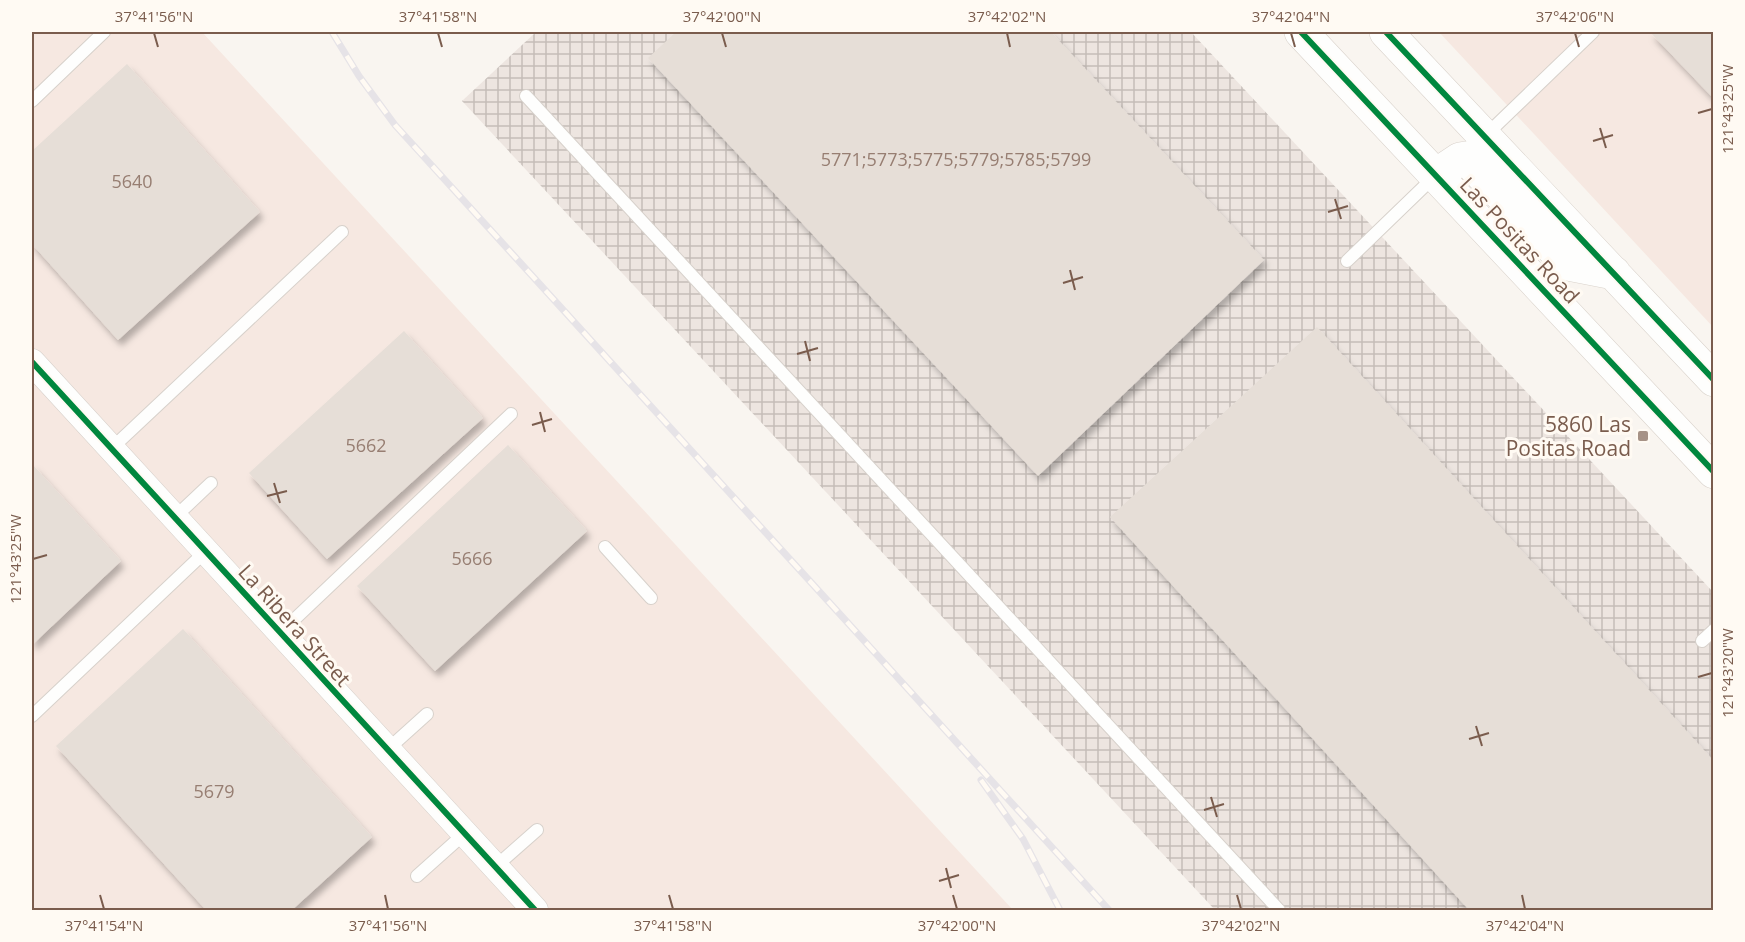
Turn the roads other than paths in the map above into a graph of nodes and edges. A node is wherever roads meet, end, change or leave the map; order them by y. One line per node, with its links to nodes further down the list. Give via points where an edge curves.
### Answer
1 (104, 32): 6 (lane)
2 (1302, 32): 8 (main road, Las Positas Road)
3 (1386, 32): 7 (main road)
4 (1593, 32): 7 (lane)
5 (526, 96): 33 (lane)
6 (32, 101)
7 (1485, 136): 11 (main road)
8 (1436, 175): 10 (lane); 11 (main road, via 1466,158 1568,264); 16 (main road, Las Positas Road)
9 (342, 232): 15 (lane)
10 (1347, 261)
11 (1614, 273): 13 (main road)
12 (32, 362): 15 (street, La Ribera Street)
13 (1713, 380)
14 (511, 414): 23 (lane)
15 (111, 449): 18 (street, La Ribera Street)
16 (1713, 472)
17 (211, 483): 18 (lane)
18 (174, 518): 20 (street, La Ribera Street)
19 (605, 547): 21 (lane)
20 (205, 552): 23 (street, La Ribera Street); 26 (lane)
21 (651, 598)
22 (1713, 630): 24 (lane)
23 (280, 633): 27 (street, La Ribera Street)
24 (1702, 641)
25 (427, 714): 27 (lane)
26 (32, 716)
27 (387, 750): 29 (street, La Ribera Street)
28 (537, 830): 30 (lane)
29 (464, 834): 30 (street, La Ribera Street); 31 (lane)
30 (495, 867): 32 (street, La Ribera Street)
31 (417, 876)
32 (535, 910)
33 (1279, 910)

